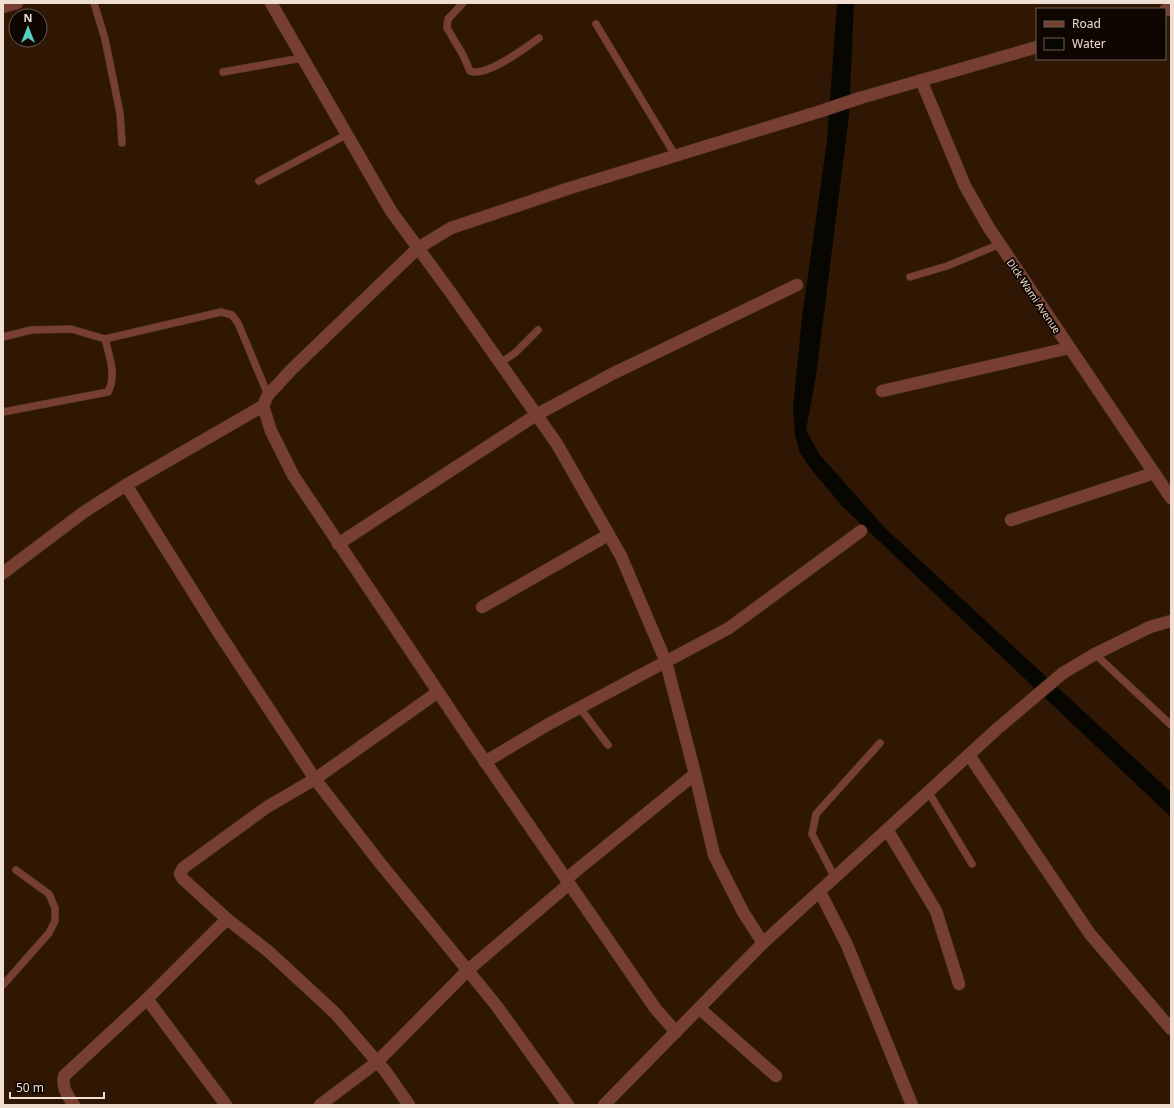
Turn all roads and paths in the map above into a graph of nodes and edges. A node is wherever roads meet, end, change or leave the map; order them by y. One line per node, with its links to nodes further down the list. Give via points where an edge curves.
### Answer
1 (17, 3): 5 (street)
2 (94, 3): 13 (lane, via 106,39 120,113)
3 (271, 3): 9 (street)
4 (462, 3): 7 (lane, via 448,19 447,28 470,71 474,73 480,73 513,57)
5 (3, 7)
6 (596, 24): 14 (lane)
7 (539, 38)
8 (1036, 47): 11 (street)
9 (302, 58): 10 (lane); 12 (street)
10 (223, 72)
11 (921, 80): 14 (street); 16 (street, Dick Wami Avenue, via 966,186)
12 (346, 135): 15 (lane); 17 (street, via 390,211)
13 (122, 143)
14 (675, 155): 17 (street, via 451,228)
15 (258, 181)
16 (1000, 244): 18 (lane, via 947,266); 23 (street, Dick Wami Avenue)
17 (418, 248): 24 (street); 26 (street, via 291,370)
18 (910, 277)
19 (797, 285): 28 (street, via 612,374)
20 (538, 330): 24 (lane, via 515,353)
21 (3, 337): 22 (lane, via 31,330 71,329)
22 (105, 339): 26 (lane, via 221,312 232,315 238,323); 27 (lane, via 112,369 108,392)
23 (1069, 348): 25 (street); 29 (street, Dick Wami Avenue)
24 (500, 362): 28 (street)
25 (882, 391)
26 (266, 400): 30 (street); 35 (street, via 271,430 293,475)
27 (3, 412)
28 (536, 415): 34 (street, via 557,444); 35 (street)
29 (1154, 473): 31 (street, Dick Wami Avenue); 32 (street)
30 (126, 485): 36 (street, via 84,512); 49 (street, via 216,630)
31 (1171, 498)
32 (1011, 520)
33 (861, 531): 40 (street, via 729,628)
34 (608, 535): 37 (street); 40 (street, via 620,556)
35 (338, 544): 41 (street)
36 (3, 573)
37 (482, 606)
38 (1171, 621): 39 (street, via 1150,627)
39 (1095, 654): 43 (lane); 46 (street, via 1063,673)
40 (666, 662): 42 (street); 48 (street)
41 (438, 692): 47 (street); 49 (street)
42 (580, 708): 45 (lane); 47 (street)
43 (1171, 725)
44 (880, 743): 54 (lane, via 816,814 812,834)
45 (608, 745)
46 (969, 755): 50 (street); 64 (street, via 1090,934)
47 (485, 762): 55 (street)
48 (695, 774): 55 (street); 58 (street, via 714,855 743,912)
49 (315, 779): 57 (street, via 268,806 183,868 180,874 183,879); 59 (street)
50 (929, 793): 51 (street); 52 (lane)
51 (888, 831): 54 (street); 60 (street, via 936,911)
52 (972, 864)
53 (16, 870): 61 (lane, via 49,894 55,908 55,921 49,933)
54 (835, 878): 56 (street)
55 (568, 881): 59 (street); 65 (street, via 655,1008)
56 (820, 892): 58 (street); 74 (street, via 847,945)
57 (227, 919): 62 (street); 66 (street, via 304,982 335,1013)
58 (763, 943): 63 (street)
59 (468, 970): 66 (street); 72 (street)
60 (959, 984)
61 (3, 985)
62 (147, 999): 68 (street, via 64,1076 66,1094); 69 (street)
63 (699, 1008): 65 (street); 67 (street)
64 (1171, 1029)
65 (676, 1032): 73 (street)
66 (377, 1062): 70 (street); 71 (street)
67 (776, 1076)
68 (74, 1105)
69 (226, 1105)
70 (320, 1105)
71 (409, 1105)
72 (568, 1105)
73 (604, 1105)
74 (912, 1105)

